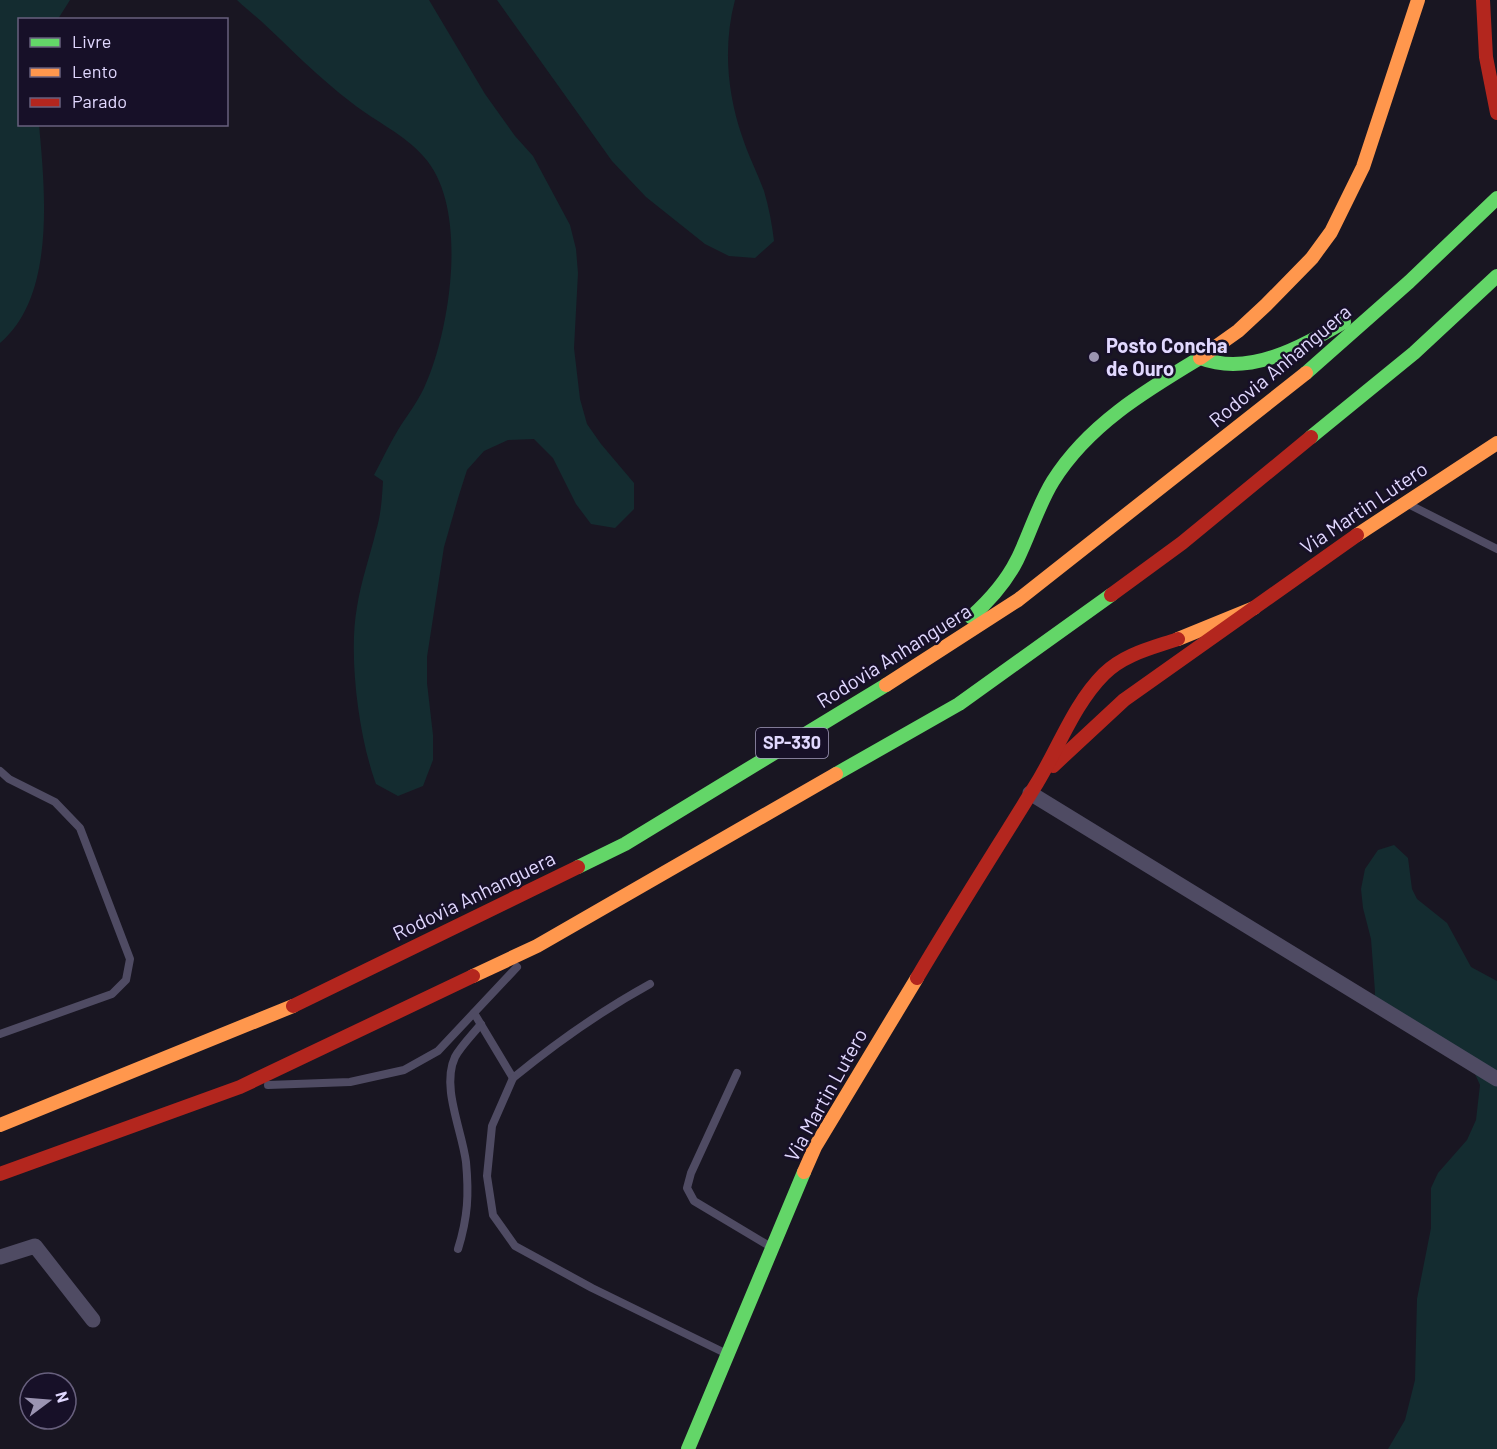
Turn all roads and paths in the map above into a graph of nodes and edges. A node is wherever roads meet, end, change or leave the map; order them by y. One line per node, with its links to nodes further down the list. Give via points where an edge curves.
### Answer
1 (1418, 0): 7 (main road, via 1364,167 1330,232 1312,258 1266,305)
2 (1483, 0): 3 (main road, via 1485,52)
3 (1497, 113)
4 (1492, 202): 6 (main road, Rodovia Anhanguera / SP-330)
5 (1497, 276): 18 (main road, SP-330, via 1414,353 1182,543 1027,657 959,704)
6 (1409, 282): 7 (main road, via 1311,342 1254,362 1233,365); 13 (main road, Rodovia Anhanguera / SP-330, via 1297,381 1018,600)
7 (1200, 358): 13 (main road, via 1143,392 1076,449 1052,481 1011,572 988,602)
8 (1497, 443): 9 (main road, Via Martin Lutero)
9 (1405, 503): 10 (lane); 11 (main road, Via Martin Lutero)
10 (1497, 549)
11 (1254, 608): 12 (main road, Via Martin Lutero); 15 (main road, Via Martin Lutero)
12 (1116, 664): 14 (main road, Via Martin Lutero); 15 (main road, via 1130,675 1133,684)
13 (908, 672): 27 (main road, Rodovia Anhanguera / SP-330, via 615,849 301,1003)
14 (1103, 675): 15 (main road, via 1110,691); 17 (main road, Via Martin Lutero, via 1082,702)
15 (1129, 697): 17 (main road, Via Martin Lutero)
16 (0, 771): 22 (lane, via 55,802 80,828 130,959 126,980 112,993)
17 (1034, 787): 25 (street); 31 (main road, Via Martin Lutero, via 815,1147)
18 (537, 946): 20 (lane); 26 (main road, SP-330)
19 (650, 984): 24 (lane, via 602,1011)
20 (474, 1013): 21 (lane); 26 (lane, via 438,1051 404,1070 350,1082)
21 (482, 1024): 24 (lane); 32 (lane, via 455,1057 449,1087 466,1160 468,1191 466,1221)
22 (0, 1034)
23 (737, 1072): 31 (lane, via 687,1188 694,1201)
24 (513, 1078): 35 (lane, via 492,1126 487,1176 493,1215 515,1246)
25 (1497, 1079)
26 (240, 1087): 28 (main road, SP-330)
27 (0, 1125)
28 (43, 1159): 29 (main road, SP-330); 30 (lane)
29 (0, 1174)
30 (0, 1180)
31 (772, 1247): 35 (main road, Via Martin Lutero)
32 (458, 1249)
33 (0, 1257): 34 (street, via 35,1246)
34 (93, 1320)
35 (727, 1354): 36 (main road, Via Martin Lutero)
36 (688, 1449)

